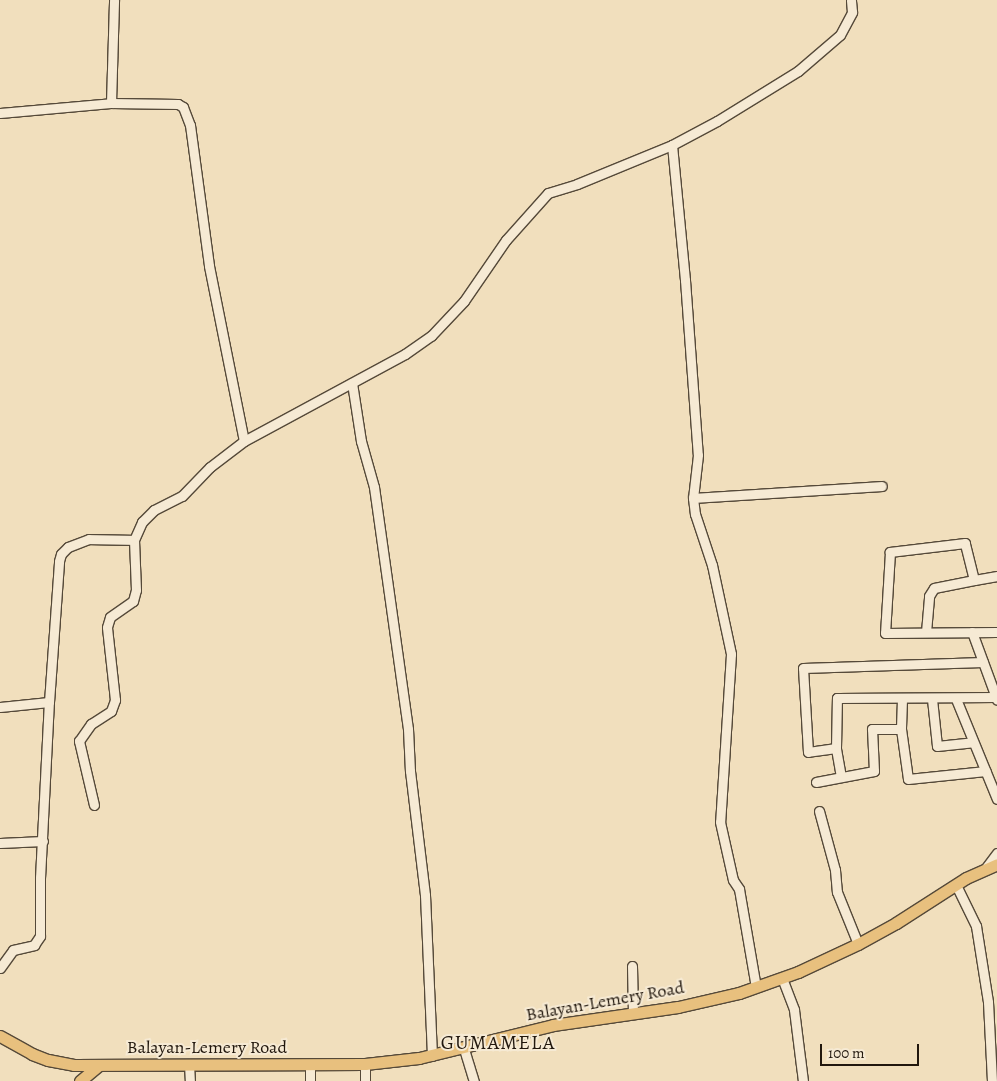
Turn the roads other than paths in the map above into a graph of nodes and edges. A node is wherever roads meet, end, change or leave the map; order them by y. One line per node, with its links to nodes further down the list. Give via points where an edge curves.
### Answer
1 (114, 0): 3 (street)
2 (851, 0): 5 (street, via 852,12 840,35 820,54 717,121)
3 (111, 104): 4 (street); 7 (street, via 178,104 187,114 209,266)
4 (0, 113)
5 (672, 145): 6 (street, via 548,193 506,240 444,324 405,354); 9 (street, via 698,455)
6 (352, 383): 7 (street); 46 (street, via 361,442 374,486 408,729 425,895)
7 (244, 441): 10 (street, via 210,467 182,496 154,510 142,522)
8 (882, 486): 9 (street)
9 (693, 498): 42 (street, via 712,565 731,654 720,822 739,889)
10 (134, 540): 21 (street, via 90,539 61,554); 30 (street, via 136,590 133,601 110,618 107,627 115,700 111,711 91,724 79,741)
11 (997, 576): 12 (street)
12 (974, 580): 13 (street, via 934,588 929,596); 13 (street, via 965,542 890,552 885,633)
13 (926, 632): 14 (street)
14 (972, 632): 15 (street); 16 (street)
15 (997, 632)
16 (983, 662): 20 (street); 25 (street, via 803,668 808,752)
17 (902, 699): 18 (street); 23 (street); 25 (street, via 837,698)
18 (932, 699): 19 (street); 24 (street, via 937,746)
19 (956, 699): 20 (street); 24 (street)
20 (997, 699)
21 (49, 702): 22 (street); 32 (street)
22 (0, 708)
23 (901, 729): 26 (street, via 908,779); 27 (street, via 872,729 874,771)
24 (974, 742): 26 (street)
25 (836, 748): 27 (street)
26 (986, 771): 29 (street)
27 (840, 777): 28 (street)
28 (816, 782)
29 (997, 799)
30 (94, 805)
31 (819, 811): 38 (street, via 835,870 837,892)
32 (43, 841): 33 (street); 40 (street, via 40,936 34,945 12,950)
33 (0, 844)
34 (997, 853): 36 (street)
35 (997, 864): 36 (main road, Balayan-Lemery Road)
36 (985, 870): 37 (main road, Balayan-Lemery Road)
37 (956, 885): 38 (main road, Balayan-Lemery Road); 57 (street, via 976,926 988,1002)
38 (858, 944): 41 (main road, Balayan-Lemery Road)
39 (632, 966): 43 (street)
40 (0, 968)
41 (782, 978): 42 (main road, Balayan-Lemery Road); 56 (street, via 794,1010)
42 (756, 987): 43 (main road, Balayan-Lemery Road, via 705,1002)
43 (633, 1013): 45 (main road, Balayan-Lemery Road, via 553,1026)
44 (0, 1036): 49 (main road, Balayan-Lemery Road, via 48,1060)
45 (464, 1049): 46 (main road, Balayan-Lemery Road); 55 (street)
46 (432, 1056): 48 (main road, Balayan-Lemery Road)
47 (189, 1064): 49 (main road, Balayan-Lemery Road); 50 (main road, Balayan-Lemery Road); 52 (street)
48 (365, 1064): 50 (main road, Balayan-Lemery Road); 54 (street)
49 (99, 1065): 51 (main road)
50 (310, 1065): 53 (street)
51 (80, 1081)
52 (190, 1081)
53 (310, 1081)
54 (366, 1081)
55 (474, 1081)
56 (803, 1081)
57 (992, 1081)

